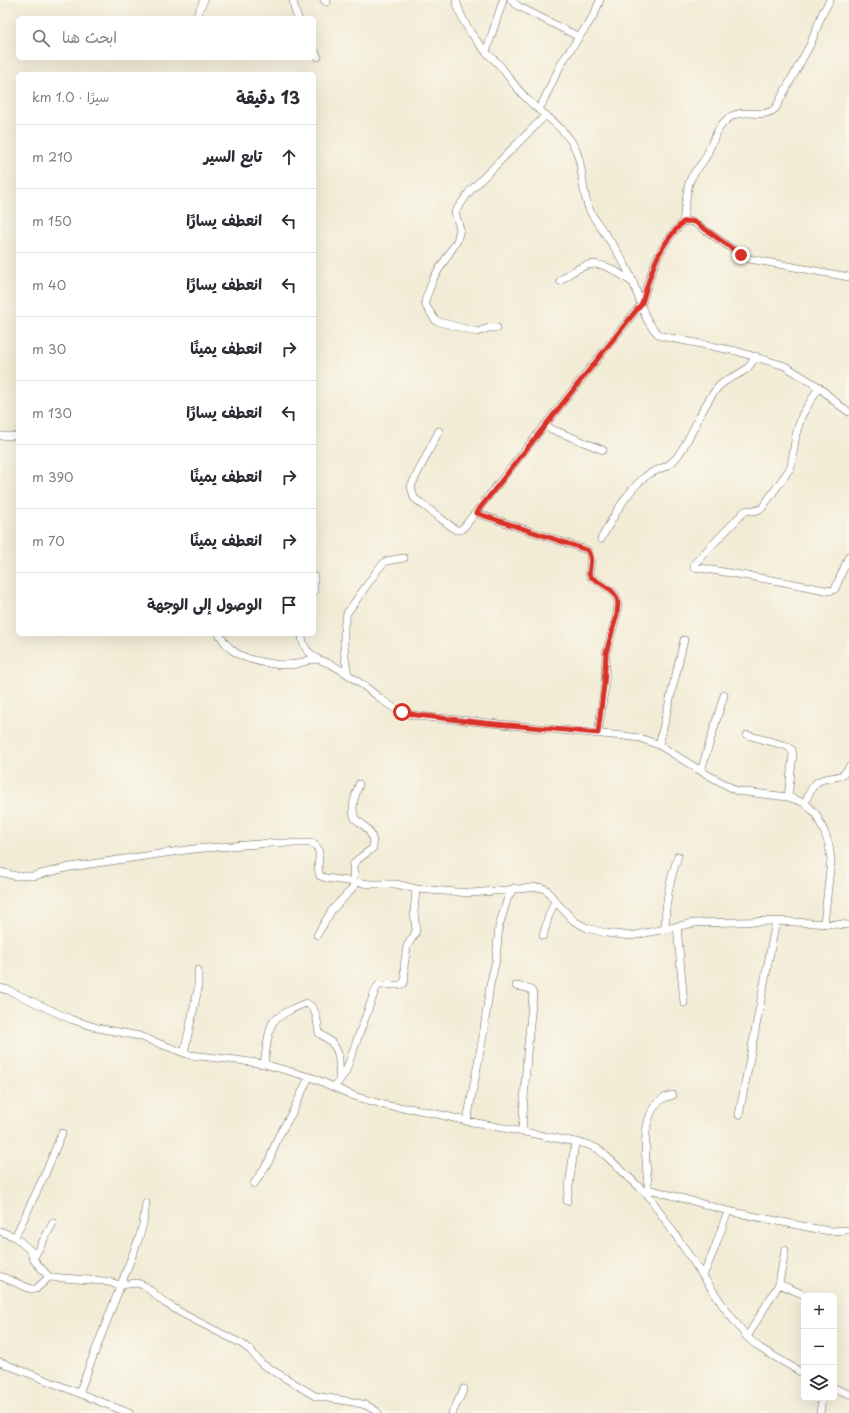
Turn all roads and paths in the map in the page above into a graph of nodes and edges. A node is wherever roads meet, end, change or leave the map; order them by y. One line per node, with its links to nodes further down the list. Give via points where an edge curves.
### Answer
1 (204, 0): 8 (street)
2 (293, 0): 9 (street)
3 (456, 0): 11 (street, via 464,24)
4 (503, 0): 11 (street)
5 (511, 0): 10 (street)
6 (600, 0): 10 (street, via 594,15)
7 (830, 0): 16 (street, via 810,45 775,109 765,114 735,115 717,131 704,160 689,182)
8 (197, 16)
9 (297, 16)
10 (579, 37): 14 (street, via 562,62)
11 (486, 52): 14 (street)
12 (316, 54): 13 (street)
13 (318, 57)
14 (539, 110): 15 (street)
15 (546, 115): 19 (street, via 571,141 578,153 584,192 590,211 620,256); 21 (street, via 457,206 455,212 460,229 457,241 432,279 425,301 436,321 477,332)
16 (683, 222): 17 (street, via 695,222 750,259); 20 (street, via 661,248)
17 (849, 276)
18 (560, 281): 19 (street, via 570,272 591,264 602,265 619,272)
19 (633, 283): 20 (street)
20 (642, 303): 22 (street, via 649,324 661,336); 25 (street)
21 (497, 328)
22 (756, 356): 23 (street, via 785,366); 31 (street, via 745,371 720,385 711,396 679,455 670,466 646,476 637,484 618,508)
23 (819, 387): 24 (street); 32 (street, via 802,415 791,467 762,508 745,511 694,564 694,567 830,591 835,589)
24 (849, 412)
25 (544, 426): 29 (street); 30 (street)
26 (439, 432): 30 (street, via 411,486 414,498 456,530 464,527)
27 (0, 436): 28 (street)
28 (16, 436)
29 (603, 450)
30 (476, 513): 40 (street, via 587,550 590,554 589,574 616,596 617,614 606,653)
31 (601, 539)
32 (849, 556)
33 (404, 558): 38 (street, via 386,561 347,613 344,644)
34 (220, 636): 37 (street, via 234,652 243,657 271,664 297,664)
35 (302, 636): 37 (street, via 307,651)
36 (684, 640): 42 (street)
37 (317, 659): 38 (street)
38 (348, 674): 40 (street, via 402,712 485,723)
39 (724, 695): 44 (street)
40 (598, 733): 42 (street, via 640,738)
41 (747, 735): 46 (street, via 787,746 792,750)
42 (659, 745): 44 (street)
43 (849, 767): 47 (street, via 846,773 840,776 816,783)
44 (701, 771): 46 (street, via 737,791)
45 (359, 784): 50 (street, via 354,801 354,817 366,827 374,842 373,848 353,865)
46 (788, 797): 47 (street)
47 (805, 803): 55 (street, via 816,814 829,845 831,860)
48 (678, 856): 58 (street, via 670,878)
49 (0, 872): 50 (street, via 16,876 33,876 70,867 194,849 296,842 312,843 317,846 320,852 320,876)
50 (353, 882): 52 (street, via 396,884); 59 (street, via 351,890 332,910)
51 (514, 888): 52 (street, via 471,893); 53 (street, via 540,887 547,890); 72 (street, via 508,897 499,926 496,960)
52 (416, 889): 68 (street, via 416,930 407,946 404,983 379,985 376,988 350,1063)
53 (555, 901): 58 (street, via 574,921 606,934 643,935); 60 (street)
54 (776, 921): 55 (street); 57 (street, via 694,923); 71 (street)
55 (824, 924): 56 (street)
56 (849, 925)
57 (677, 926): 58 (street); 64 (street)
58 (665, 929)
59 (316, 935)
60 (543, 936)
61 (198, 970): 65 (street, via 198,989)
62 (516, 986): 73 (street, via 528,988 533,994)
63 (0, 988): 65 (street, via 70,1019 98,1028 139,1036)
64 (684, 1003)
65 (184, 1053): 66 (street)
66 (264, 1064): 67 (street); 68 (street, via 267,1043 275,1020 306,1003 313,1009 319,1033 330,1040 338,1054)
67 (310, 1077): 69 (street); 76 (street, via 278,1137 269,1161)
68 (339, 1081): 69 (street)
69 (334, 1087): 72 (street, via 388,1106 415,1109)
70 (673, 1095): 77 (street, via 662,1098 648,1122 646,1139)
71 (740, 1115)
72 (467, 1121): 73 (street)
73 (522, 1132): 75 (street)
74 (62, 1133): 84 (street)
75 (575, 1143): 77 (street, via 598,1149); 78 (street)
76 (254, 1184)
77 (649, 1193): 80 (street); 88 (street)
78 (567, 1201)
79 (146, 1203): 91 (street, via 144,1224)
80 (728, 1211): 82 (street, via 830,1231); 88 (street)
81 (53, 1223): 86 (street)
82 (849, 1230)
83 (0, 1231): 84 (street)
84 (15, 1237): 86 (street, via 31,1251)
85 (784, 1250): 90 (street)
86 (33, 1259): 89 (street)
87 (0, 1276): 89 (street, via 31,1289 36,1289)
88 (703, 1276): 93 (street)
89 (49, 1277): 91 (street, via 104,1281)
90 (779, 1284): 92 (street); 93 (street)
91 (120, 1285): 98 (street); 102 (street, via 137,1283 144,1286 165,1303 242,1344 262,1364 315,1396 366,1405)
92 (801, 1293)
93 (747, 1337): 95 (street, via 760,1348)
94 (0, 1362): 98 (street)
95 (801, 1372)
96 (464, 1389): 103 (street)
97 (837, 1389): 99 (street)
98 (79, 1393): 101 (street)
99 (849, 1394)
100 (822, 1401): 104 (street)
101 (129, 1413)
102 (378, 1413)
103 (452, 1413)
104 (820, 1413)

